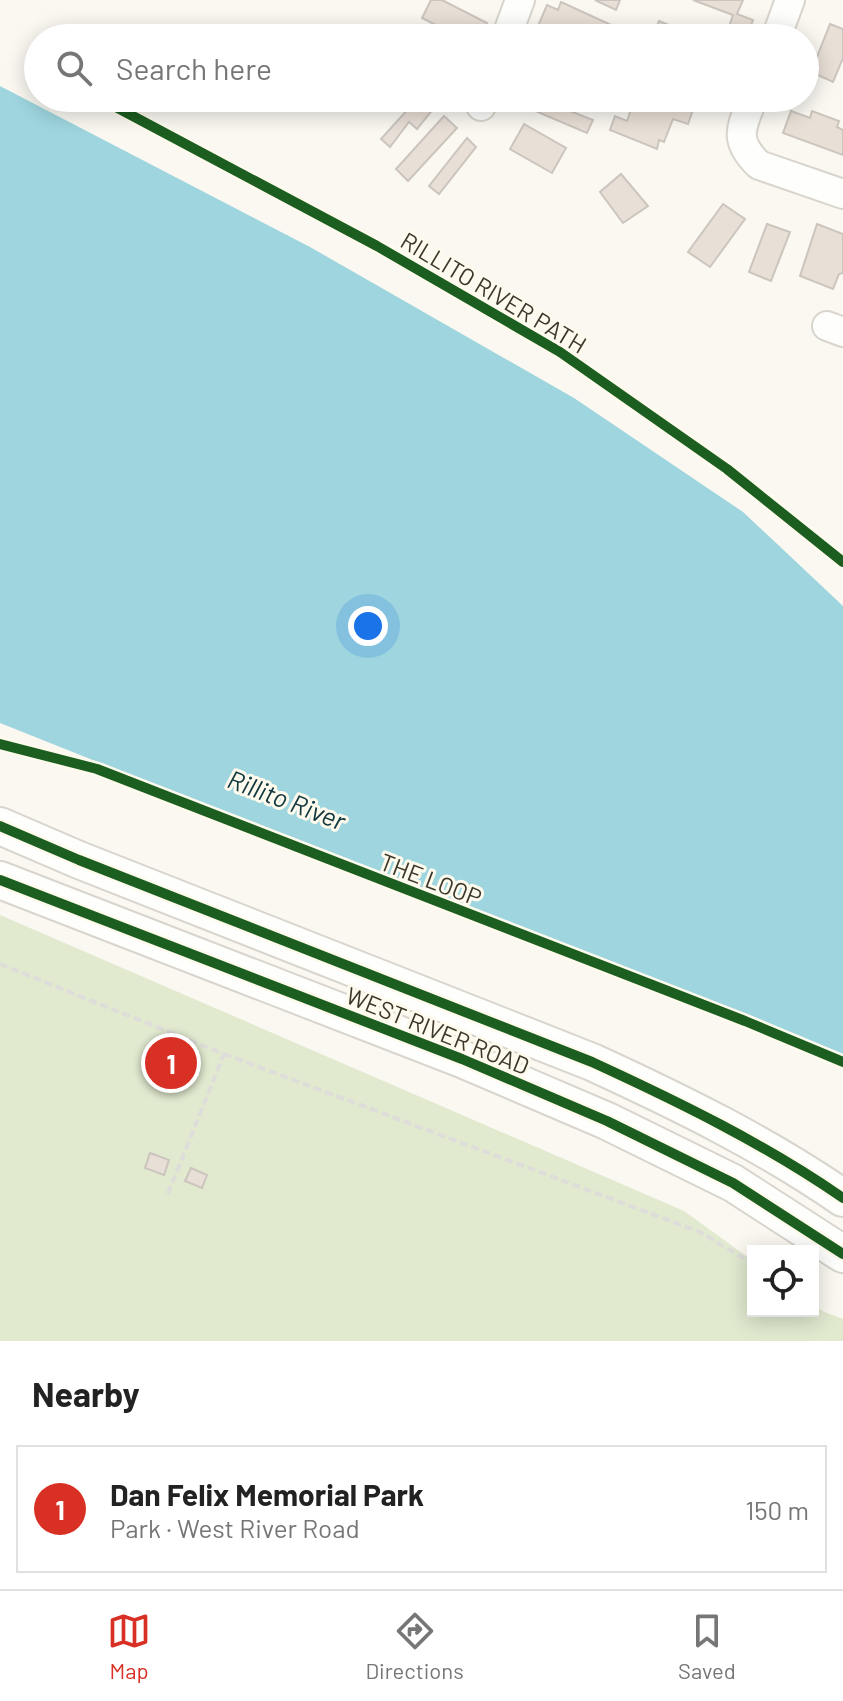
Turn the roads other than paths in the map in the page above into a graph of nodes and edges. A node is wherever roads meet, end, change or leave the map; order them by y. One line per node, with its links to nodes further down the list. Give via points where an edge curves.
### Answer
1 (520, 0): 3 (street)
2 (790, 0): 4 (street)
3 (511, 24)
4 (781, 24)
5 (747, 112): 6 (street, via 736,154)
6 (843, 194)
7 (0, 826): 9 (main road, WEST RIVER ROAD, via 592,1062 675,1100)
8 (0, 880): 11 (main road, WEST RIVER ROAD, via 462,1059 733,1183)
9 (813, 1177): 10 (main road, WEST RIVER ROAD); 11 (main road)
10 (843, 1198)
11 (786, 1218): 12 (main road, WEST RIVER ROAD)
12 (843, 1254)

